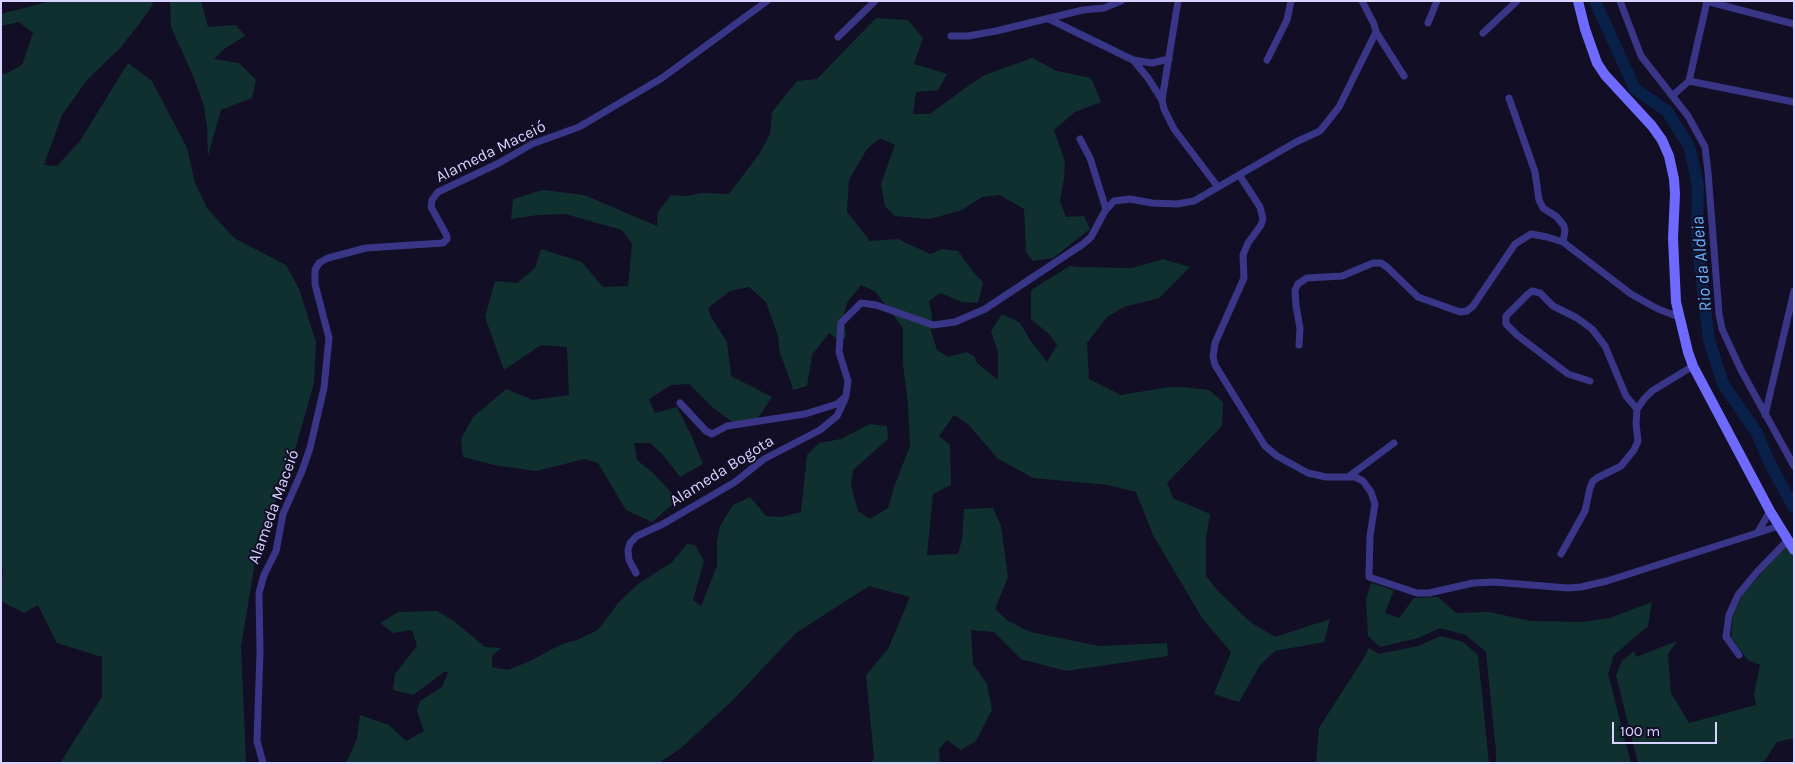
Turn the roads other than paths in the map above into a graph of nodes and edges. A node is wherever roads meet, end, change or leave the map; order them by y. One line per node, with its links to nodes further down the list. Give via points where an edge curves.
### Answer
1 (767, 1): 53 (street, Alameda Maceió, via 662,78 579,127 532,144 438,192 431,207 447,236 443,243 366,248 319,263 315,270 315,284 329,338 324,388 310,448 283,514 276,551 259,593 257,741)
2 (875, 1): 18 (street)
3 (1121, 1): 12 (street, via 1104,8)
4 (1178, 1): 19 (street)
5 (1291, 1): 21 (street, via 1287,20)
6 (1362, 1): 15 (street)
7 (1437, 1): 13 (street)
8 (1517, 1): 16 (street)
9 (1578, 1): 34 (street, via 1597,63 1652,126 1669,156 1674,179 1674,276)
10 (1620, 1): 24 (street, via 1641,56)
11 (1707, 1): 14 (street); 23 (street)
12 (1049, 19): 17 (street, via 968,36); 20 (street)
13 (1428, 23)
14 (1794, 24)
15 (1376, 32): 22 (street); 29 (street, via 1340,107 1320,131)
16 (1483, 33)
17 (951, 36)
18 (838, 37)
19 (1169, 59): 20 (street, via 1152,63); 26 (street)
20 (1133, 60): 26 (street)
21 (1267, 60)
22 (1404, 76)
23 (1689, 81): 24 (street); 27 (street)
24 (1672, 96): 41 (street, via 1705,147 1722,329)
25 (1509, 98): 32 (street, via 1535,172 1539,200 1543,208 1564,226)
26 (1162, 100): 30 (street, via 1174,129)
27 (1794, 102)
28 (1080, 139): 31 (street, via 1090,158)
29 (1240, 176): 30 (street); 44 (street, via 1260,206 1263,219 1243,255 1244,278 1215,343 1215,364 1265,446 1308,473)
30 (1218, 187): 31 (street, via 1186,203 1125,199 1114,201)
31 (1106, 209): 38 (street, via 1095,231 1083,244 984,309 955,322 933,325 876,304 861,303 841,325 839,352 848,381)
32 (1563, 242): 34 (street, via 1631,294); 35 (street, via 1530,234 1523,238 1473,306 1460,312 1418,297 1381,263 1373,263 1342,276 1307,278 1295,290)
33 (1794, 291): 41 (street)
34 (1679, 317): 36 (street)
35 (1299, 345)
36 (1693, 366): 40 (street, via 1652,392); 45 (street)
37 (1590, 381): 40 (street, via 1568,374 1506,324 1506,316 1528,294 1540,293 1553,306 1592,329 1605,346 1626,396)
38 (846, 396): 39 (street, via 837,404 805,414 727,426 712,434); 51 (street, Alameda Bogota, via 837,416 820,430 764,459 745,476 637,536 628,550)
39 (680, 403)
40 (1637, 409): 50 (street, via 1638,440 1634,450 1621,466 1593,481 1585,511)
41 (1765, 415): 43 (street)
42 (1394, 443): 44 (street)
43 (1793, 461)
44 (1348, 477): 47 (street, via 1362,481 1374,498 1369,578 1417,593 1429,594 1473,583 1494,582 1568,588 1590,586)
45 (1770, 511): 46 (street); 47 (street)
46 (1779, 526): 47 (street); 48 (street)
47 (1758, 532)
48 (1788, 540): 49 (street); 52 (street, via 1738,595 1729,615 1726,637)
49 (1794, 550)
50 (1561, 554)
51 (636, 573)
52 (1740, 656)
53 (263, 763)

